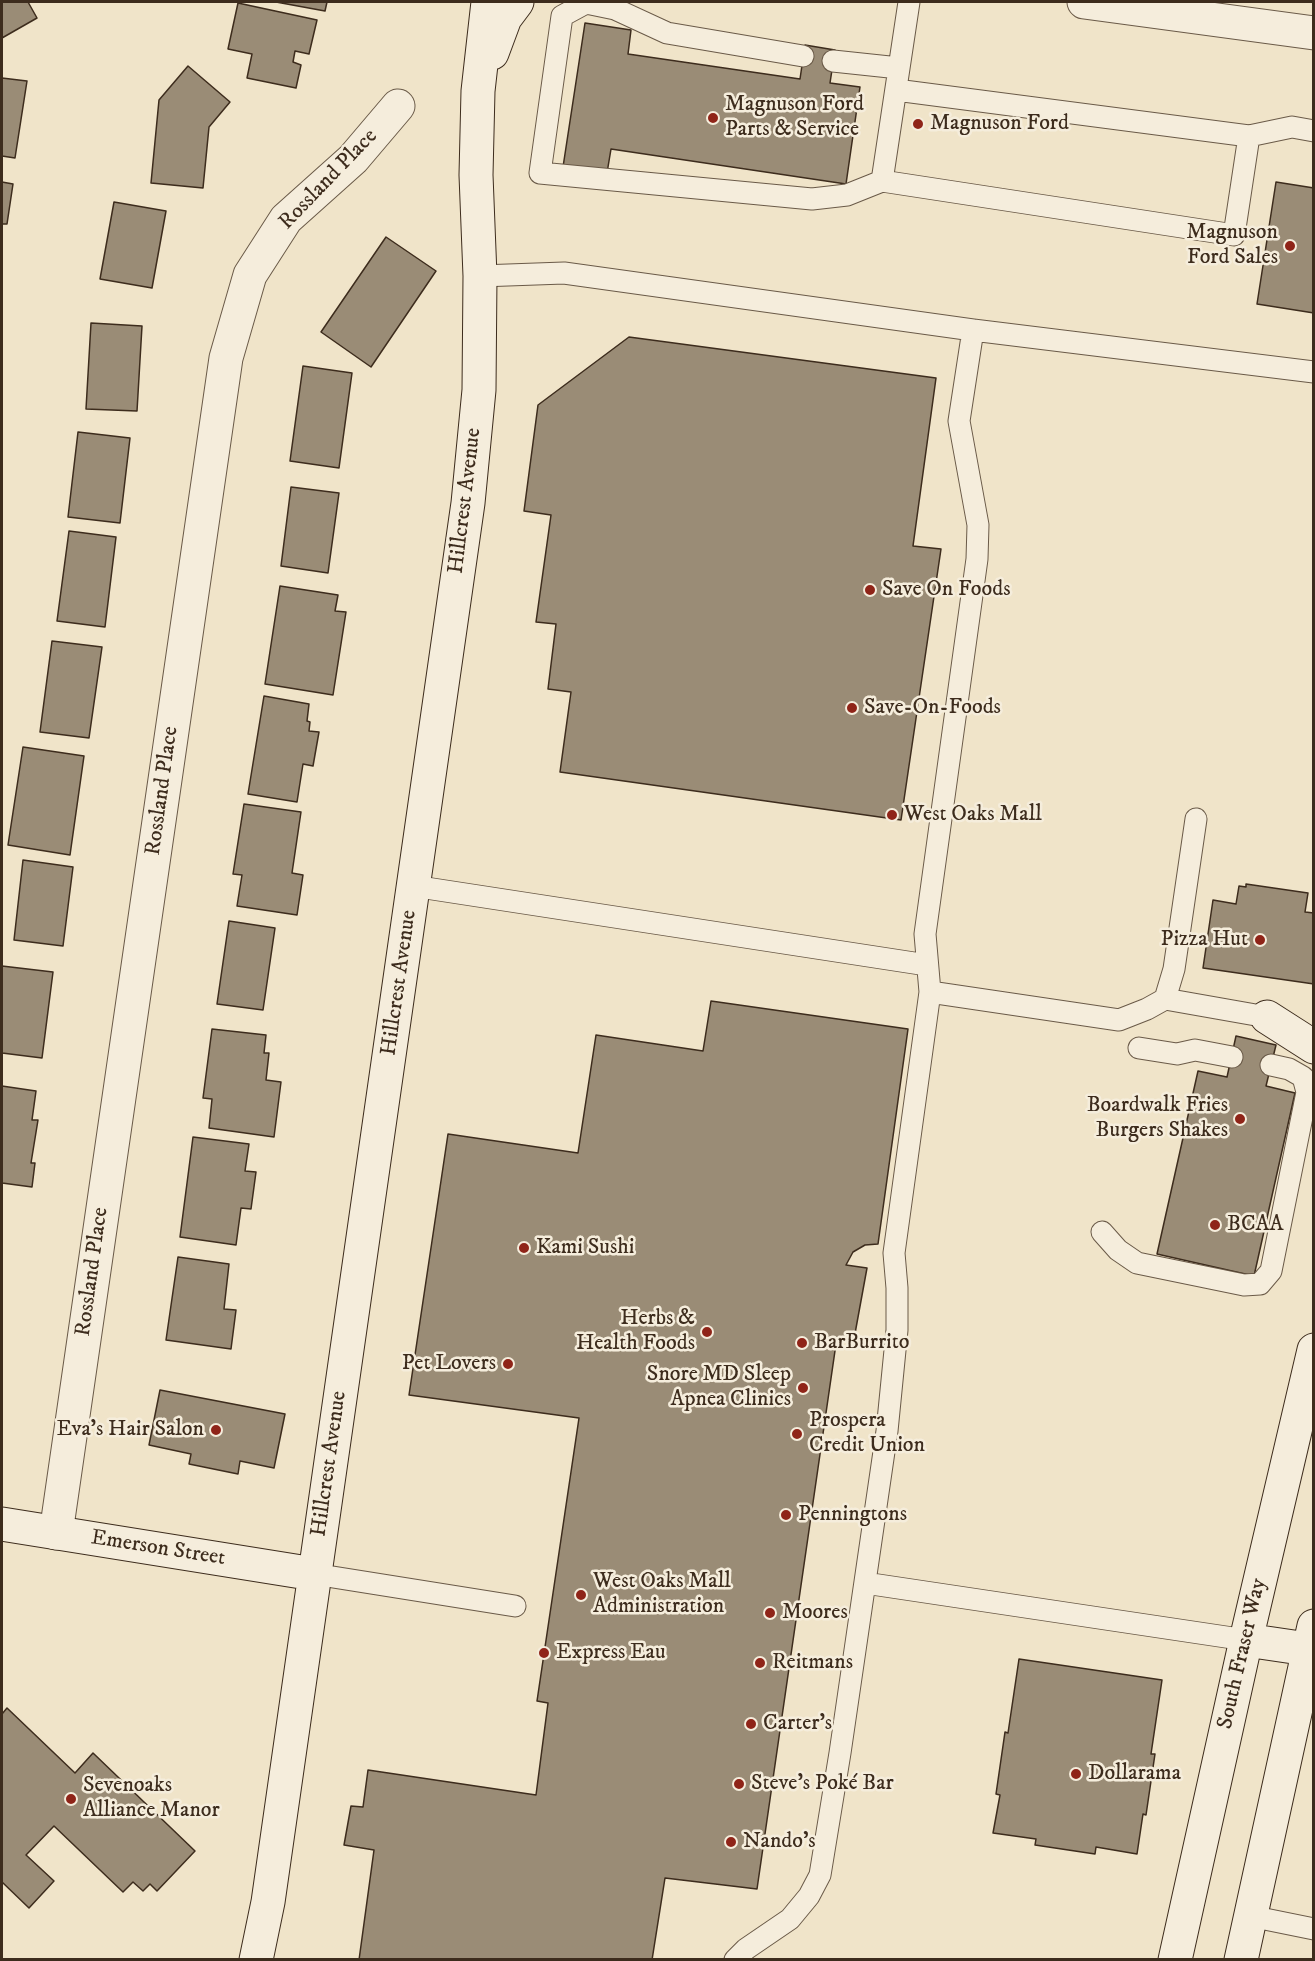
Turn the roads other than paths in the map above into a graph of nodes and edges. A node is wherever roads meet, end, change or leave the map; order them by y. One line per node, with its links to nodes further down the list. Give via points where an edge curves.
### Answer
1 (488, 2): 10 (street, Hillcrest Avenue)
2 (517, 2): 10 (street, via 505,18)
3 (909, 2): 8 (lane)
4 (1084, 2): 5 (street)
5 (1314, 33)
6 (803, 56): 14 (lane, via 667,33 615,9 586,3 562,16 540,173 812,199 847,195)
7 (833, 61): 8 (lane)
8 (899, 68): 9 (lane)
9 (896, 90): 13 (lane); 14 (lane)
10 (478, 91): 15 (street, Hillcrest Avenue)
11 (398, 106): 32 (street, Rossland Place, via 353,159 286,219 250,275 226,358)
12 (1314, 131): 13 (lane, via 1292,127)
13 (1249, 136): 14 (lane, via 1234,235)
14 (882, 181)
15 (480, 276): 16 (lane, via 564,273); 19 (street, Hillcrest Avenue, via 479,390 468,503)
16 (973, 330): 17 (lane); 20 (lane, via 959,421 978,525 977,559 925,934)
17 (1314, 372)
18 (1196, 819): 22 (lane)
19 (413, 886): 20 (lane); 33 (street, Hillcrest Avenue)
20 (927, 965): 21 (lane)
21 (930, 992): 22 (lane, via 1119,1020); 34 (lane, via 894,1253 897,1330)
22 (1166, 999): 23 (lane)
23 (1267, 1017): 24 (street); 25 (street)
24 (1314, 1024)
25 (1314, 1047)
26 (1139, 1048): 27 (lane, via 1177,1054 1195,1050)
27 (1232, 1057)
28 (1271, 1065): 29 (lane, via 1303,1077 1307,1092 1271,1271 1260,1284 1244,1286 1137,1263)
29 (1102, 1232)
30 (1314, 1350): 36 (street, South Fraser Way)
31 (2, 1524): 32 (street, Emerson Street)
32 (56, 1533): 33 (street, Emerson Street)
33 (314, 1574): 35 (lane); 40 (street, Hillcrest Avenue, via 268,1902)
34 (865, 1583): 36 (lane); 41 (lane, via 820,1875 790,1919)
35 (515, 1606)
36 (1246, 1640): 37 (street); 42 (street, South Fraser Way)
37 (1312, 1642): 38 (street)
38 (1250, 1916): 39 (lane); 43 (street)
39 (1314, 1929)
40 (256, 1959)
41 (735, 1959)
42 (1175, 1959)
43 (1241, 1959)

